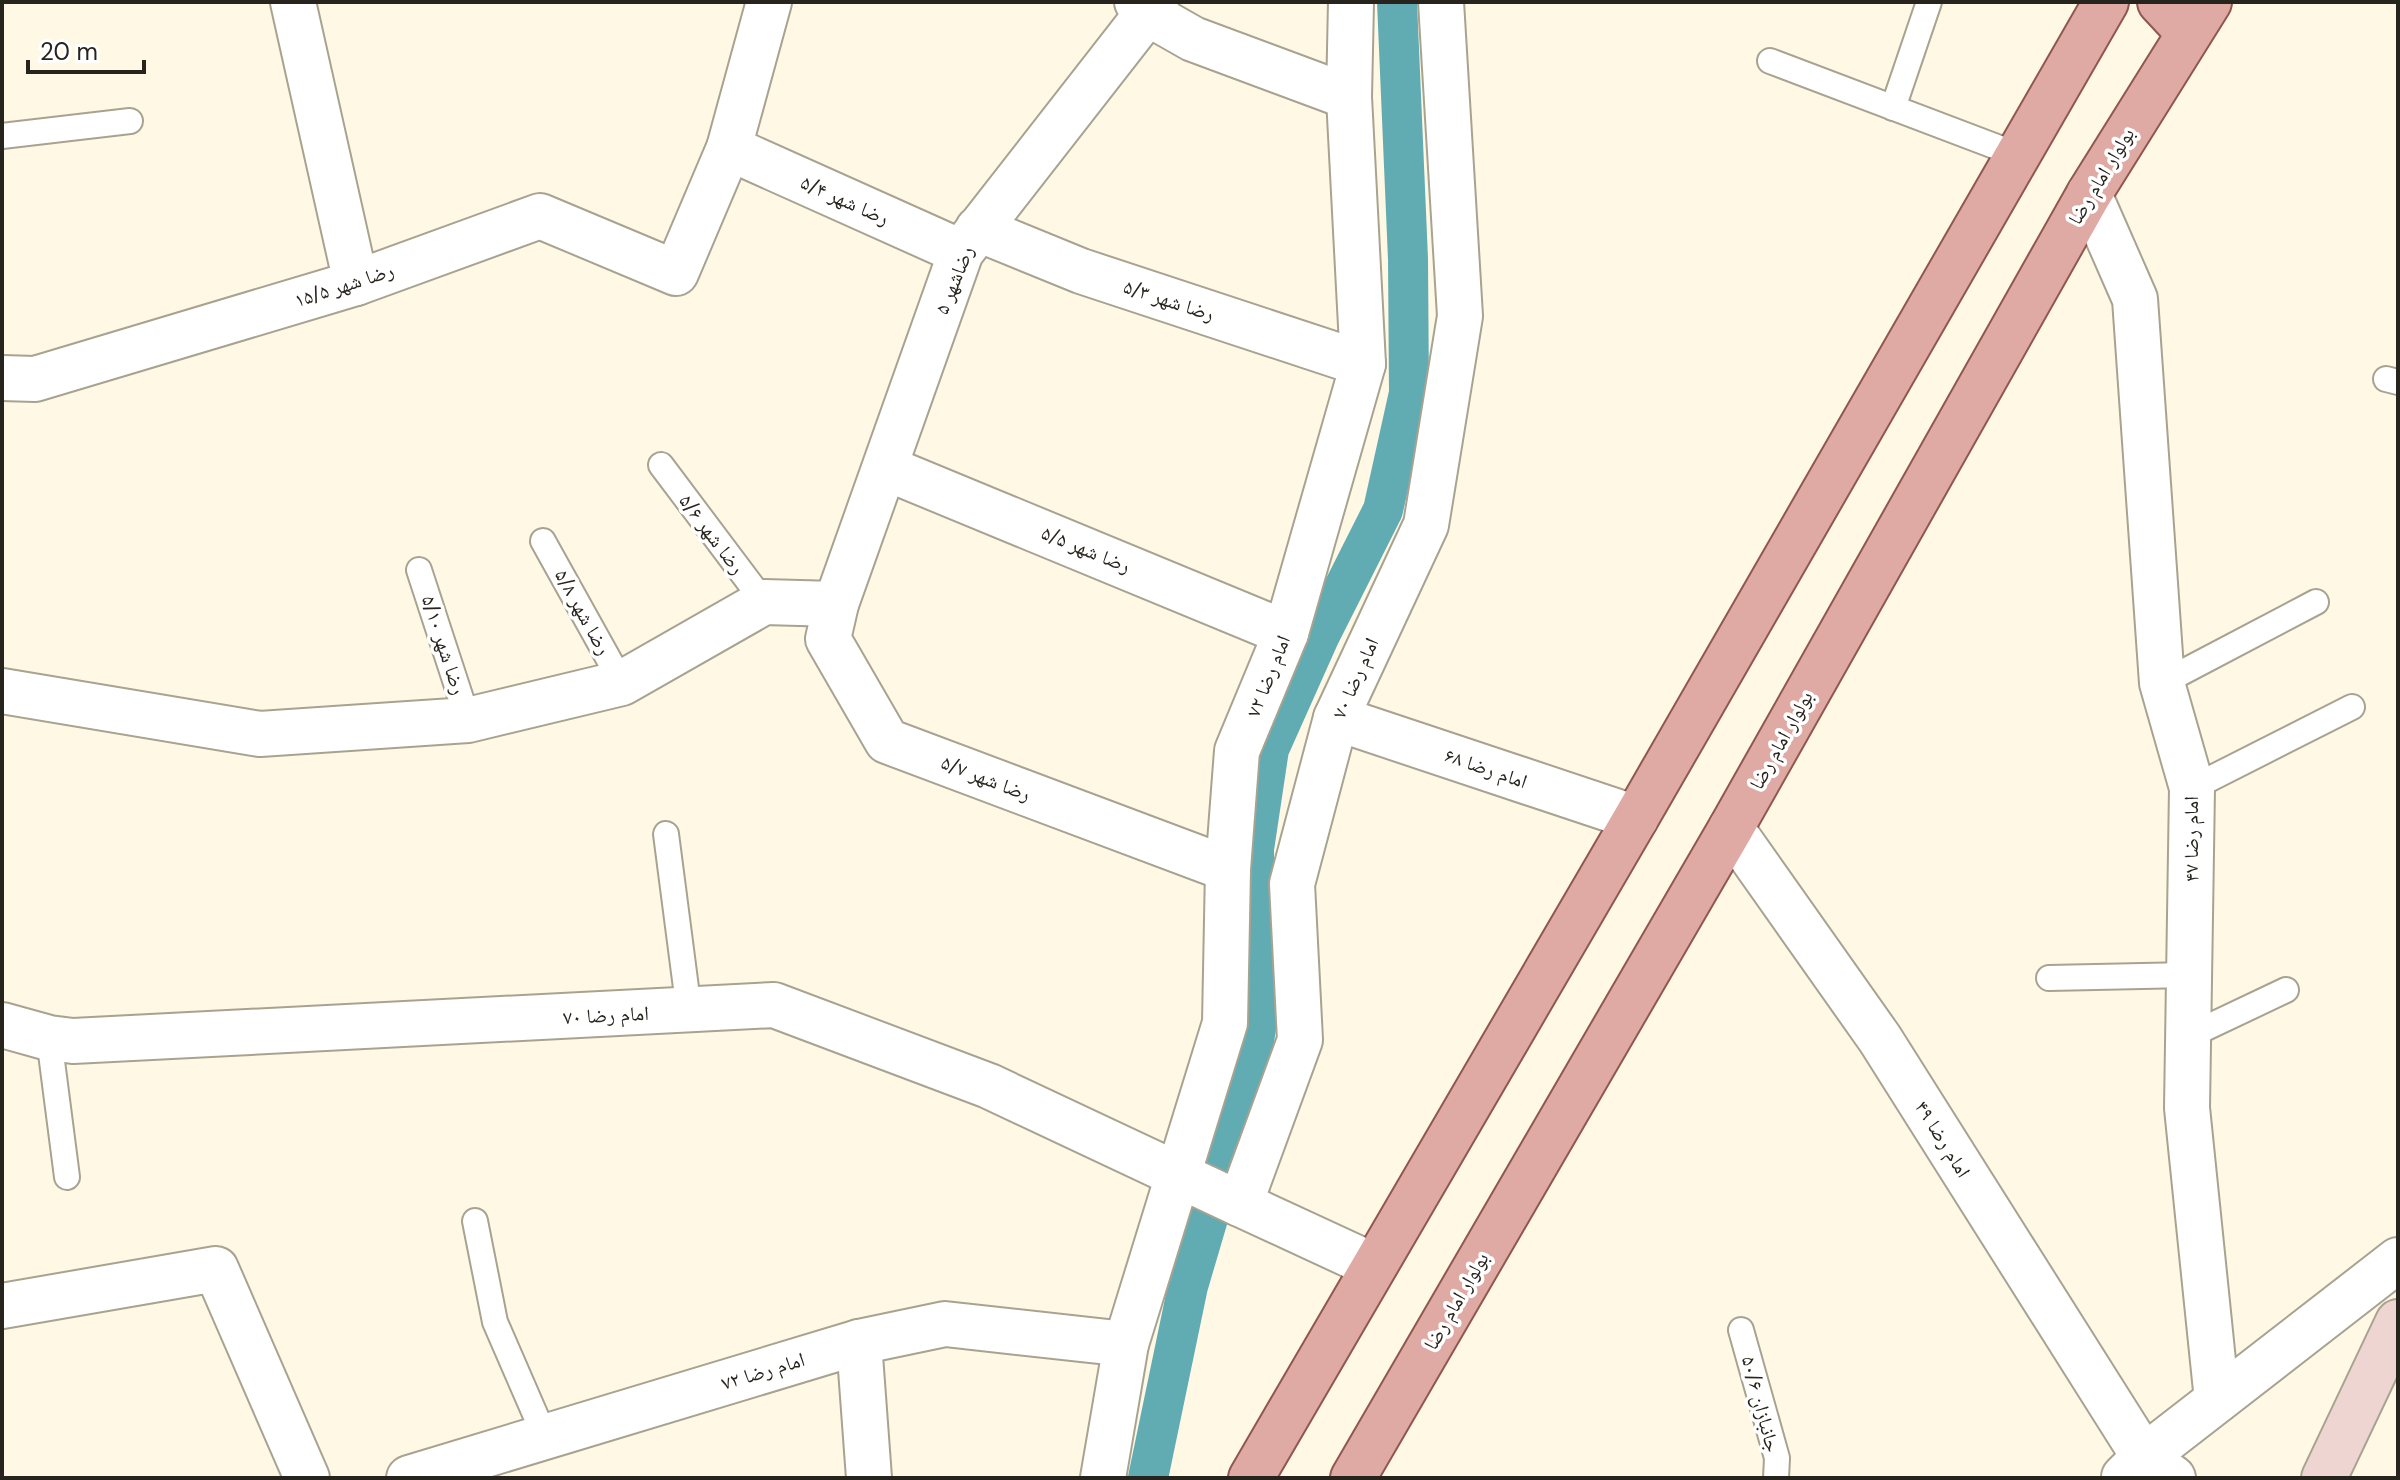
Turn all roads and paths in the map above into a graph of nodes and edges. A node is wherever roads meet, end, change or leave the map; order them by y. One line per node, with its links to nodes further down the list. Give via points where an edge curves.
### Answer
1 (293, 2): 18 (street)
2 (769, 2): 14 (street)
3 (1351, 2): 10 (street, امام رضا ۷۲)
4 (1441, 2): 33 (street, امام رضا ۷۰, via 1460,316 1426,525)
5 (1929, 2): 11 (lane)
6 (2106, 2): 15 (main road)
7 (1148, 6): 10 (street, via 1193,39); 17 (street, رضاشهر ۵)
8 (2186, 12): 16 (main road, بولوار امام رضا)
9 (1770, 61): 11 (lane)
10 (1349, 97): 19 (street, امام رضا ۷۲)
11 (1893, 108): 15 (lane)
12 (130, 121): 13 (lane)
13 (2, 136)
14 (729, 148): 17 (street, رضا شهر ۵/۴); 18 (street, رضا شهر ۱۵/۵, via 676,273 540,216)
15 (2018, 155): 36 (main road)
16 (2089, 194): 30 (street, امام رضا ۴۷, via 2135,299); 37 (main road, بولوار امام رضا)
17 (969, 240): 19 (street, ۵/۳ رضا شهر, via 1081,271); 22 (street, رضاشهر ۵)
18 (356, 283): 20 (street, رضا شهر ۱۵/۵, via 35,379)
19 (1363, 364): 28 (street, امام رضا ۷۲)
20 (2, 378)
21 (661, 465): 25 (lane, رضا شهر ۵/۶)
22 (886, 468): 27 (street, رضاشهر ۵); 28 (street, رضا شهر ۵/۵)
23 (543, 541): 29 (lane, رضا شهر ۵/۸)
24 (419, 570): 34 (lane, رضا شهر ۵/۱۰)
25 (764, 602): 27 (street); 29 (street)
26 (2316, 602): 30 (lane)
27 (836, 604): 39 (street, رضا شهر ۵/۷, via 828,639 887,741)
28 (1286, 633): 39 (street, امام رضا ۷۲, via 1237,751)
29 (622, 683): 34 (street)
30 (2162, 683): 35 (street, امام رضا ۴۷)
31 (2, 691): 34 (street, via 260,734)
32 (2352, 707): 35 (lane)
33 (1336, 718): 36 (street, امام رضا ۶۸); 49 (street, امام رضا ۷۰, via 1292,884 1300,1040)
34 (468, 720)
35 (2192, 788): 40 (street, امام رضا ۴۷)
36 (1636, 818): 52 (main road)
37 (1731, 828): 60 (street, امام رضا ۴۹, via 1880,1039); 66 (main road, بولوار امام رضا)
38 (666, 834): 43 (lane)
39 (1228, 869): 47 (street, امام رضا ۷۲, via 1225,1023)
40 (2189, 975): 41 (lane); 45 (street, امام رضا ۴۷)
41 (2049, 978)
42 (2286, 990): 45 (lane)
43 (689, 1011): 46 (street, امام رضا ۷۰, via 73,1041); 47 (street, امام رضا ۷۰, via 774,1005 989,1086)
44 (2, 1025): 46 (street, امام رضا ۷۰)
45 (2189, 1036): 58 (street, امام رضا ۴۷, via 2187,1108)
46 (49, 1038): 48 (lane)
47 (1178, 1176): 49 (street, امام رضا ۷۰); 57 (street, امام رضا ۷۲)
48 (67, 1177)
49 (1240, 1204): 52 (street)
50 (475, 1221): 59 (lane, via 495,1322)
51 (2398, 1260): 58 (street)
52 (1374, 1266): 65 (main road)
53 (2, 1306): 61 (street, via 216,1269)
54 (2398, 1322): 68 (main road)
55 (1741, 1330): 67 (lane, جانبازان ۵۰/۶, via 1777,1458)
56 (859, 1342): 57 (street, امام رضا ۷۲, via 945,1324); 59 (street, امام رضا ۷۲); 63 (street)
57 (1126, 1344): 64 (street, امام رضا ۷۲)
58 (2217, 1400): 60 (street)
59 (545, 1437): 62 (street, امام رضا ۷۲)
60 (2147, 1471)
61 (307, 1478)
62 (409, 1478)
63 (869, 1478)
64 (1103, 1478)
65 (1251, 1478)
66 (1353, 1478)
67 (1776, 1478)
68 (2324, 1478)

